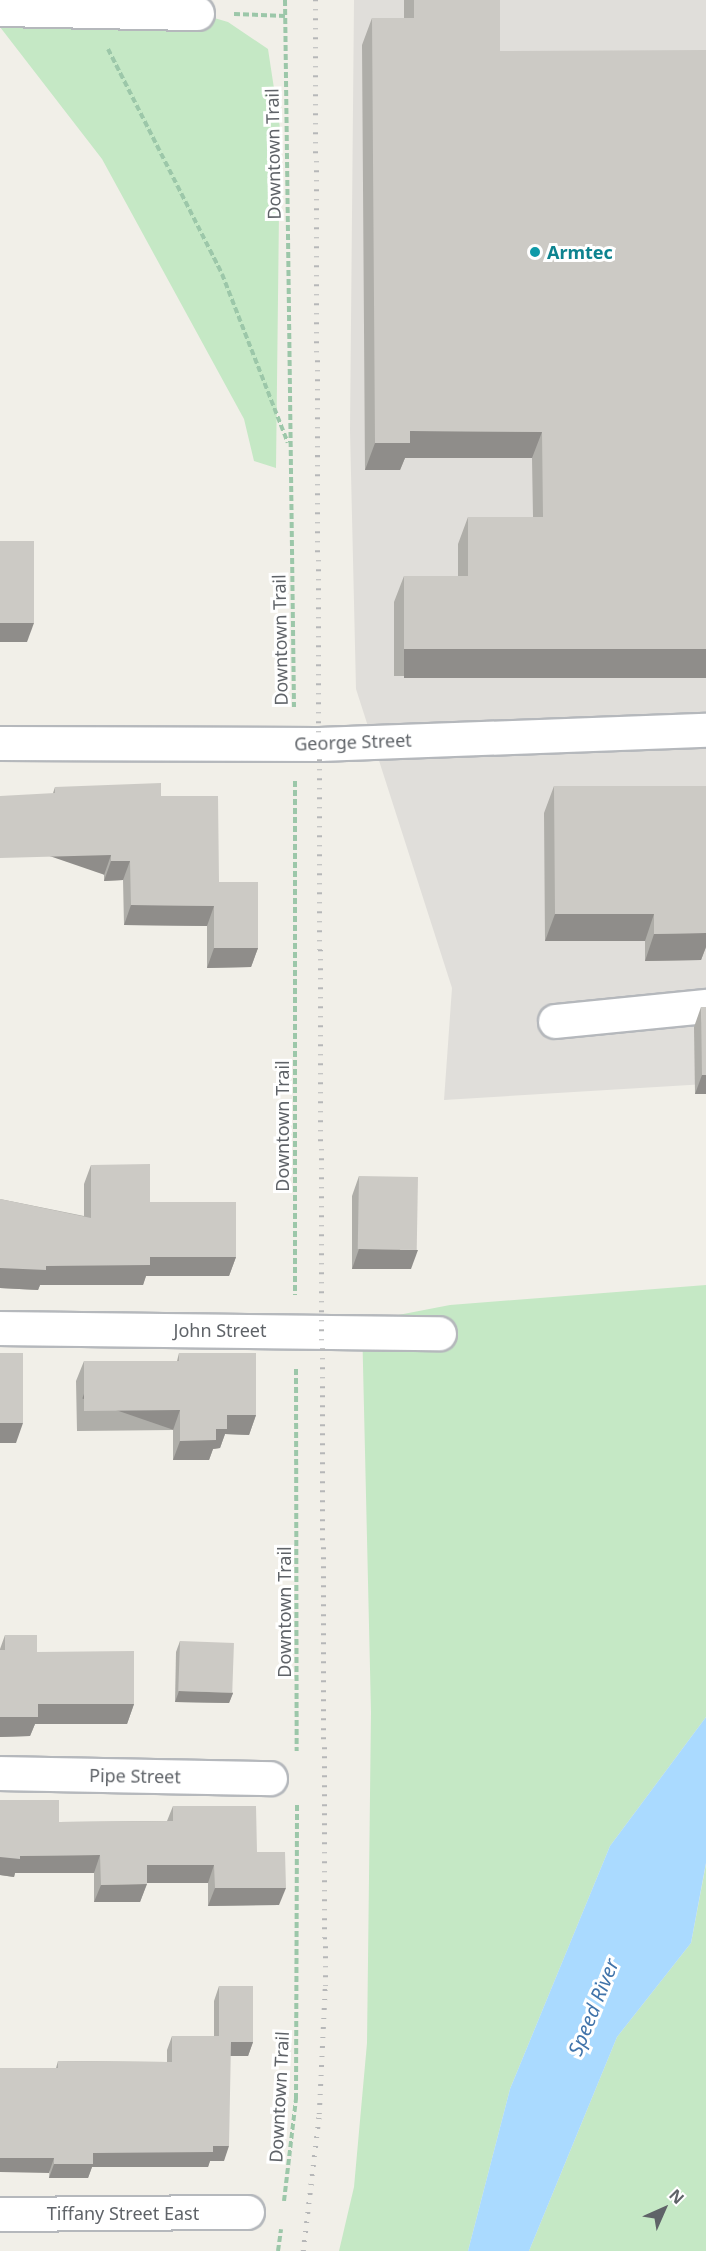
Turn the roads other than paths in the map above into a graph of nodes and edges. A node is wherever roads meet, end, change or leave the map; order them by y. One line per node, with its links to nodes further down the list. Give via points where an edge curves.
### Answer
1 (0, 9): 2 (street)
2 (197, 13)
3 (706, 730): 4 (street, George Street, via 295,744)
4 (0, 743)
5 (706, 1006): 6 (street)
6 (555, 1021)
7 (0, 1328): 8 (street, John Street)
8 (439, 1333)
9 (283, 1770): 10 (street, Pipe Street)
10 (0, 1773)
11 (247, 2212): 12 (street, Tiffany Street East)
12 (0, 2214)

